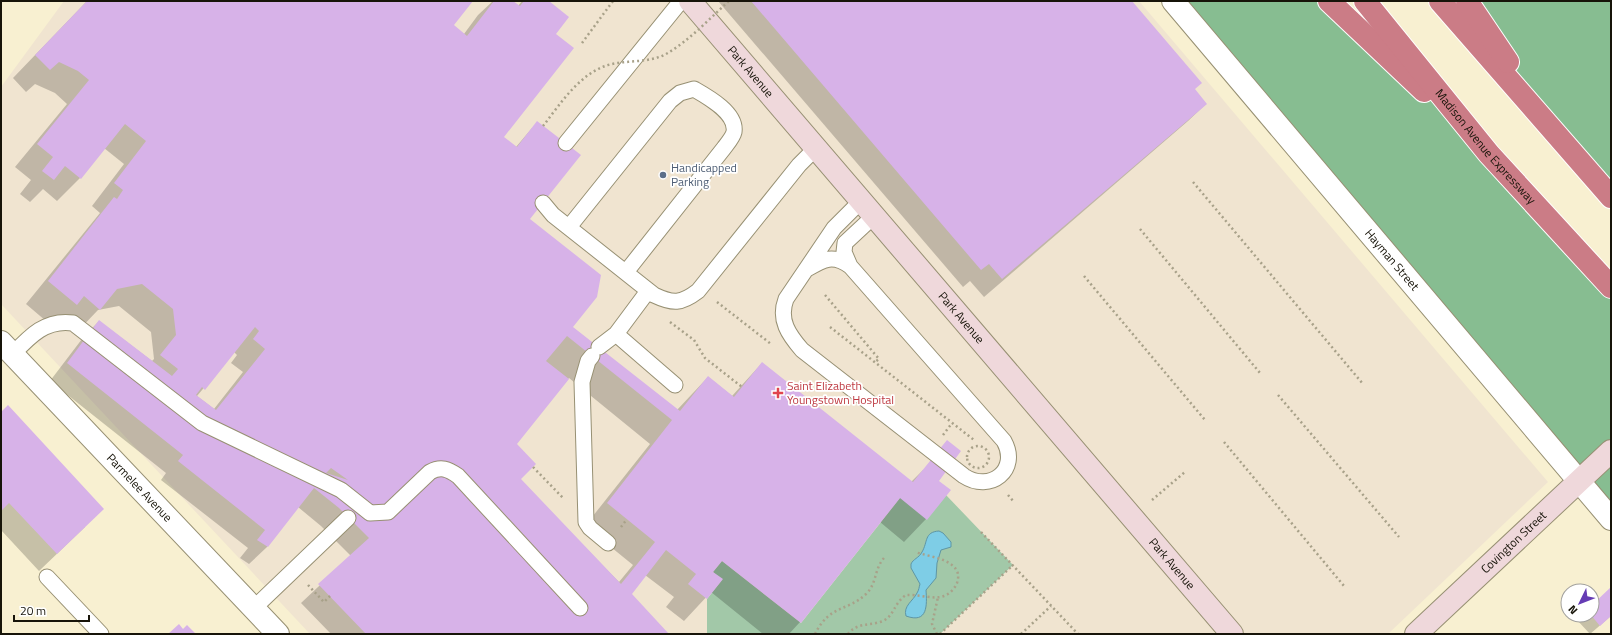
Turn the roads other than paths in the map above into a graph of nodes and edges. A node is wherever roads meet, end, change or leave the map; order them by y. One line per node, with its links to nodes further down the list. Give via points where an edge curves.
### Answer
1 (681, 1): 9 (lane)
2 (690, 1): 10 (street, Park Avenue)
3 (1173, 1): 25 (street, Hayman Street)
4 (1329, 1): 11 (highway)
5 (1366, 1): 11 (highway, Madison Avenue Expressway)
6 (1440, 1): 8 (highway)
7 (1467, 1): 8 (highway)
8 (1561, 140): 12 (highway)
9 (566, 143)
10 (816, 148): 14 (street, Park Avenue); 20 (lane, via 799,165 698,291 681,301 668,302)
11 (1489, 154): 19 (highway, Madison Avenue Expressway)
12 (1611, 197)
13 (543, 203): 15 (lane, via 553,215)
14 (868, 208): 16 (lane, via 846,243 844,252); 17 (lane, via 834,228); 34 (street, Park Avenue)
15 (569, 227): 18 (lane); 18 (lane, via 680,92 694,89 709,97 728,114 733,123 734,133)
16 (850, 266): 17 (lane, via 840,259 831,258 819,261); 17 (lane, via 1004,441 1009,459 1004,472 998,477 978,482 964,476 793,341 785,325 783,306)
17 (806, 269)
18 (626, 272): 20 (lane)
19 (1611, 287)
20 (648, 291): 21 (lane)
21 (616, 334): 23 (lane); 28 (lane, via 595,352 588,362 582,382 586,522)
22 (7, 348): 30 (street, Parmelee Avenue); 31 (lane, via 41,328 57,322 73,323 202,422 341,490 370,513 388,512 430,472 443,468 450,470)
23 (675, 385)
24 (1611, 451): 25 (street, Covington Street)
25 (1579, 482): 27 (street, Hayman Street); 35 (street, Covington Street)
26 (348, 518): 30 (lane)
27 (1611, 519)
28 (608, 543)
29 (47, 577): 32 (lane)
30 (254, 608): 33 (street, Parmelee Avenue)
31 (580, 608)
32 (101, 634)
33 (278, 634)
34 (1232, 634)
35 (1416, 634)

